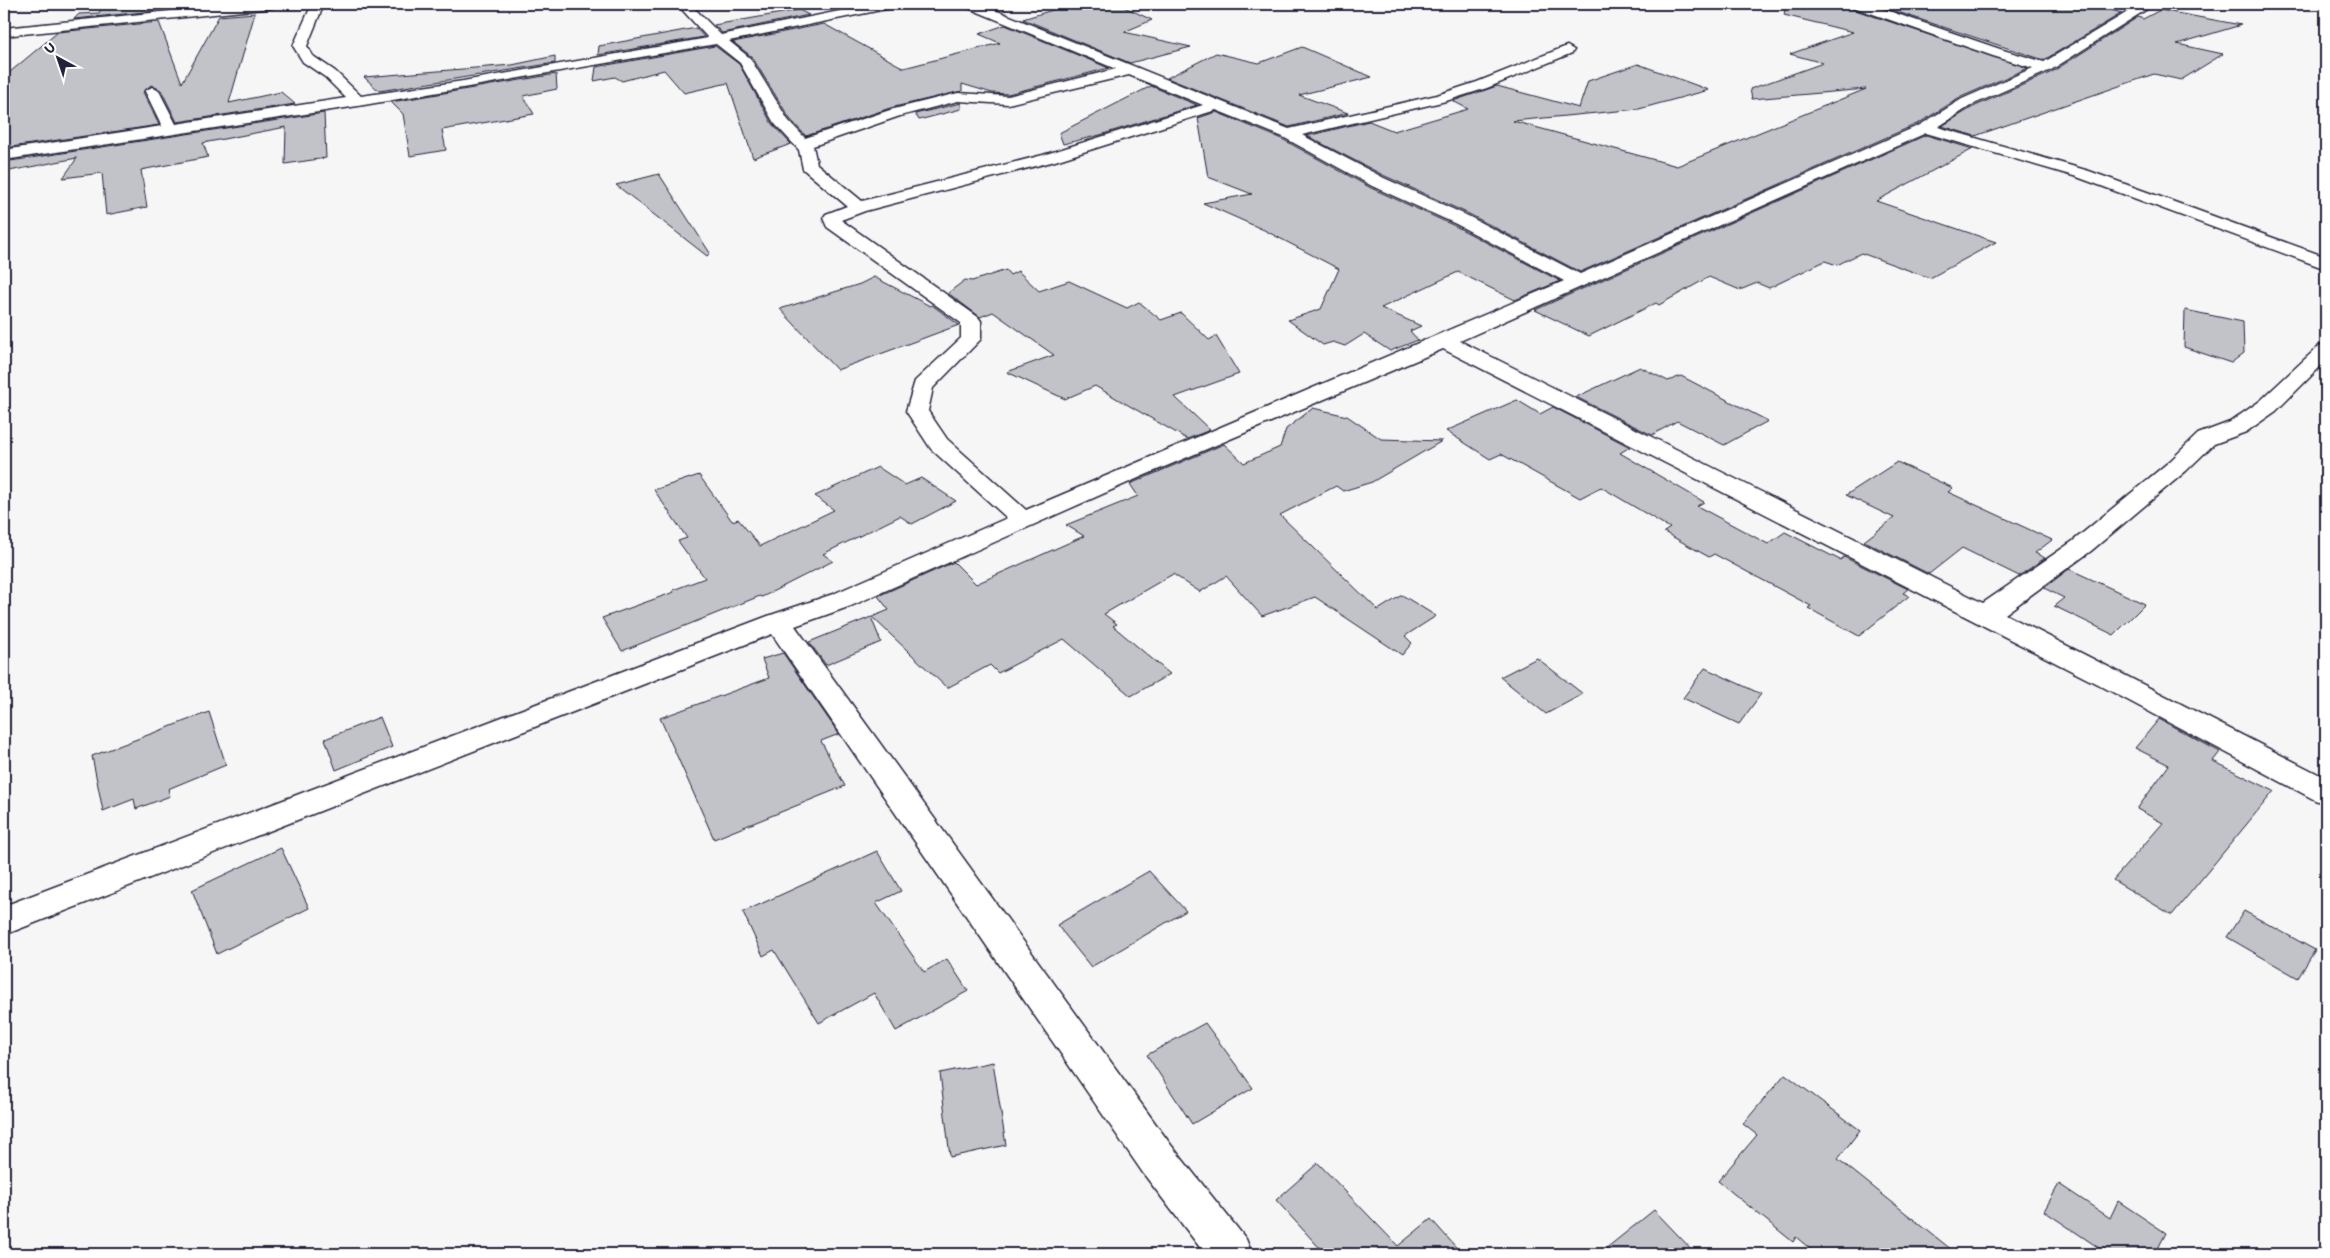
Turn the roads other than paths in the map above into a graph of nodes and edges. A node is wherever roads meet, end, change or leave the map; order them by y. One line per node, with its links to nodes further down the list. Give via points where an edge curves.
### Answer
1 (272, 4): 8 (street)
2 (318, 4): 14 (street, via 300,46 308,59 330,74)
3 (683, 4): 9 (street)
4 (891, 4): 9 (street)
5 (970, 4): 12 (street)
6 (1857, 4): 11 (street)
7 (2149, 4): 11 (street)
8 (4, 32)
9 (718, 40): 14 (street); 19 (street, via 745,61 782,123)
10 (1567, 50): 18 (street, via 1441,98)
11 (2046, 67): 17 (street, via 1967,102)
12 (1131, 70): 15 (street); 19 (street, via 1008,100 958,97 894,113)
13 (152, 91): 16 (street)
14 (358, 102): 16 (street)
15 (1218, 105): 18 (street); 21 (street, via 1049,158)
16 (170, 128): 20 (street)
17 (1925, 128): 22 (street, via 2083,174); 23 (street)
18 (1288, 134): 23 (street)
19 (802, 144): 21 (street, via 808,150 809,166)
20 (4, 155)
21 (859, 207): 26 (street, via 832,218 833,223 972,321 971,340 922,386 917,411 939,444)
22 (2326, 263)
23 (1578, 281): 24 (street)
24 (1444, 341): 26 (street); 27 (street)
25 (2326, 350): 27 (street, via 2268,406 2238,427 2206,439 2082,546)
26 (1024, 520): 28 (street, via 842,600)
27 (1985, 615): 29 (street)
28 (778, 622): 30 (street); 31 (street, via 1157,1159)
29 (2326, 792)
30 (4, 921)
31 (1231, 1254)

